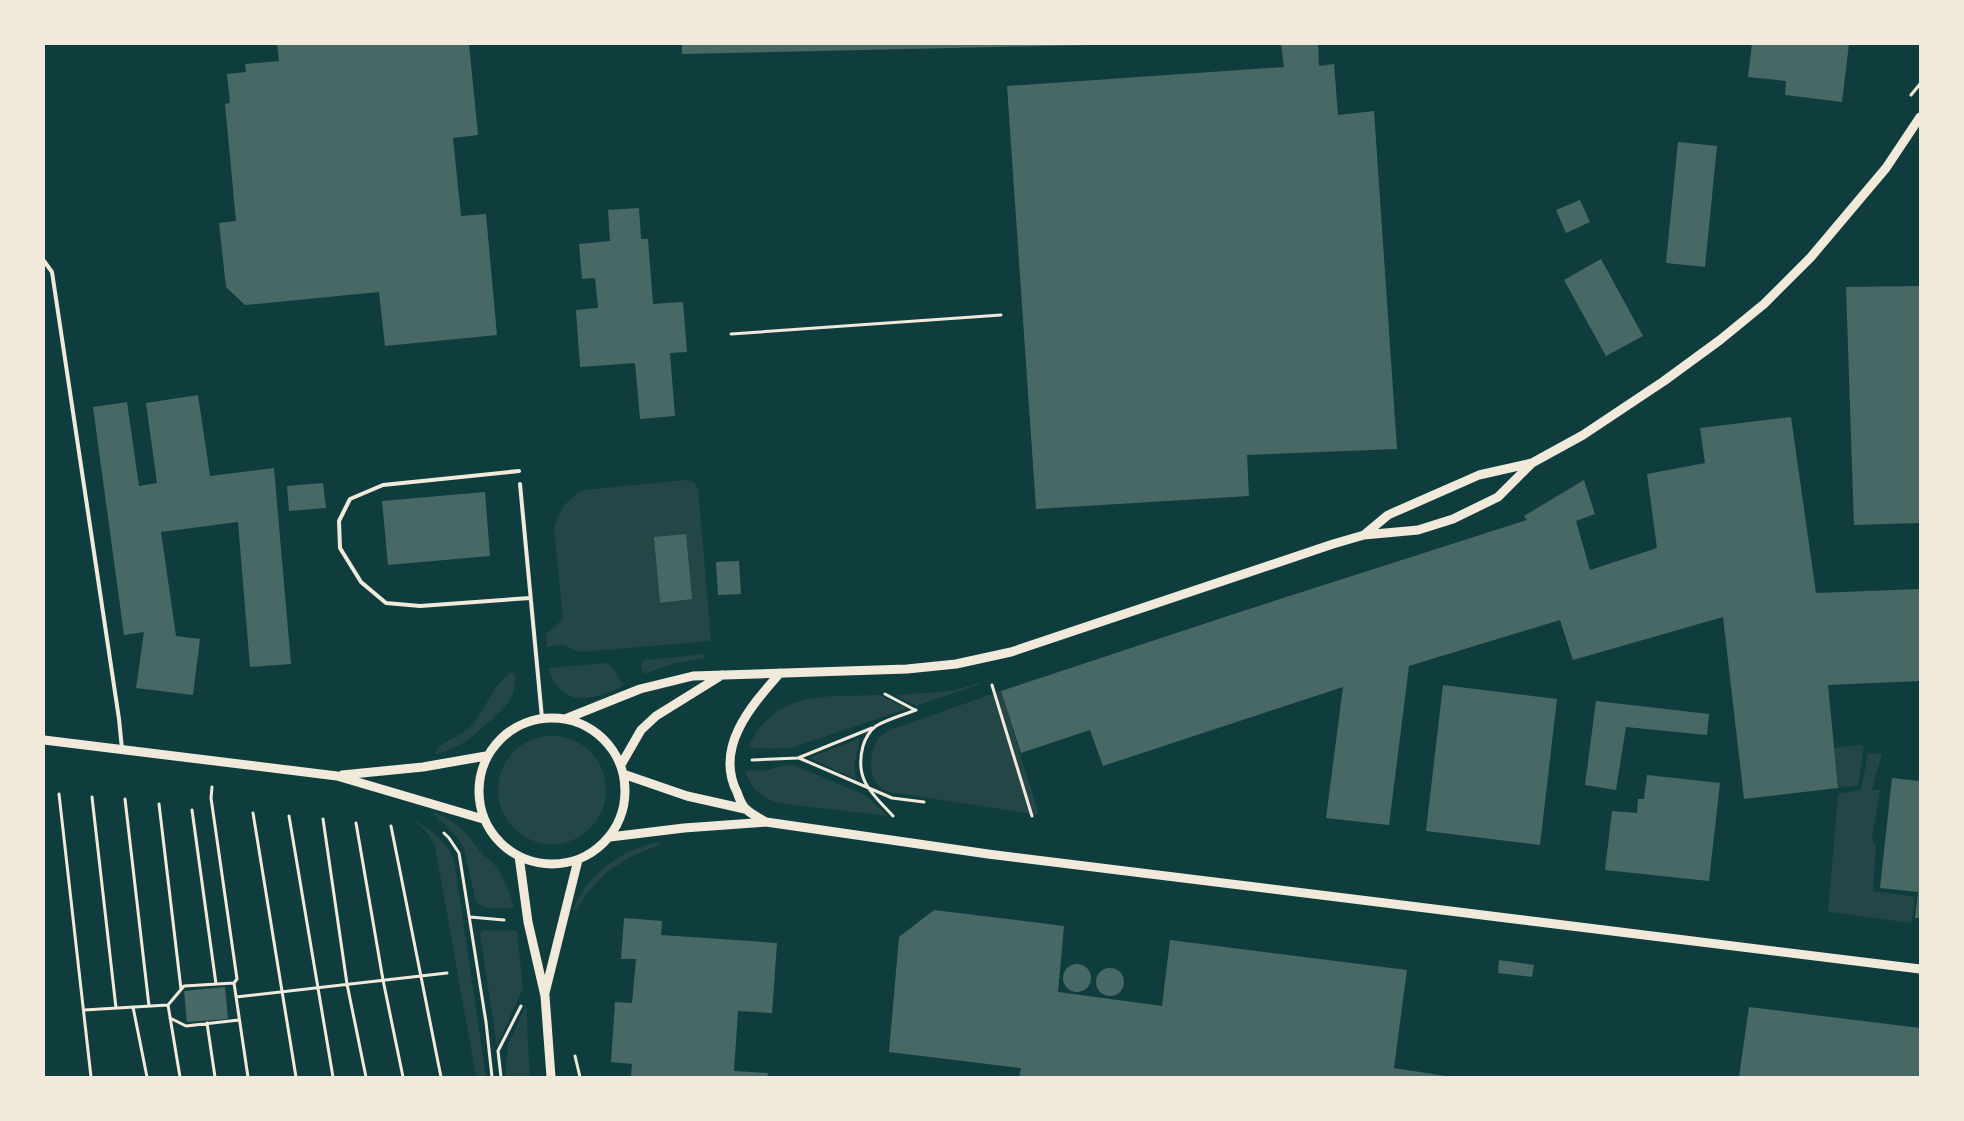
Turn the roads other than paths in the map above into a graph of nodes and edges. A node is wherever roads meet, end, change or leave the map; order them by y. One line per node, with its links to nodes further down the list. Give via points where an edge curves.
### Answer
1 (1920, 117): 3 (street, via 1886,168 1848,214 1764,304 1664,381 1582,435)
2 (44, 261): 13 (lane, via 52,272)
3 (1532, 463): 6 (street, via 1479,475 1388,515); 6 (street, via 1498,497 1453,519 1418,530)
4 (519, 471): 7 (lane, via 383,485 366,492 350,499 339,521 340,548 361,582 386,603 420,606)
5 (520, 484): 7 (lane)
6 (1364, 535): 8 (street, via 1011,652 956,664 871,671)
7 (530, 598): 10 (lane)
8 (780, 673): 9 (street); 18 (street, via 753,704 739,728 728,760 732,782)
9 (722, 675): 11 (street, via 693,676 640,689); 15 (street, via 656,716 642,730)
10 (542, 718): 11 (street); 14 (street, via 520,725 500,738)
11 (565, 719): 15 (street, via 584,725 601,736 614,748)
12 (44, 740): 13 (street)
13 (122, 750): 17 (street)
14 (486, 756): 17 (street, via 423,767); 19 (street, via 479,776 478,796)
15 (622, 763): 16 (street)
16 (626, 775): 18 (street, via 687,796); 21 (street, via 621,814)
17 (337, 776): 19 (street)
18 (745, 809): 20 (street)
19 (483, 819): 22 (street, via 499,843)
20 (766, 822): 21 (street); 24 (street, via 988,854)
21 (610, 837): 23 (street)
22 (519, 856): 23 (street, via 531,862 560,864); 25 (street, via 528,922)
23 (578, 860): 25 (street)
24 (1920, 970)
25 (545, 996): 26 (street)
26 (551, 1077)

